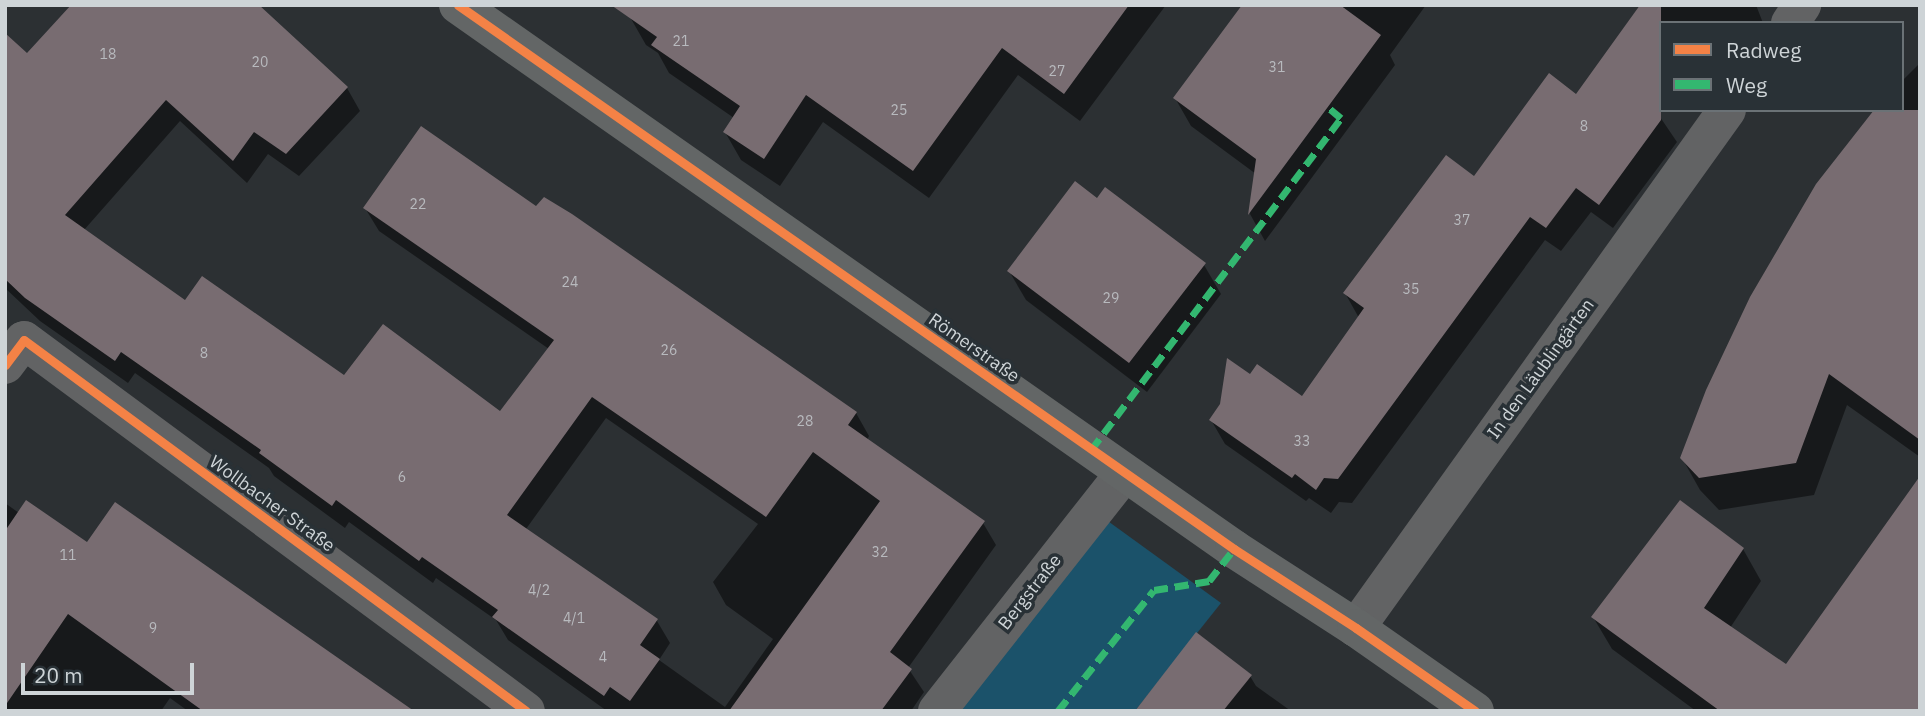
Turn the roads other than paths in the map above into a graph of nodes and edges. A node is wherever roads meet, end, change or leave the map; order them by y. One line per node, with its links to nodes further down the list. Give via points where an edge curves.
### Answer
1 (458, 5): 6 (street, Römerstraße)
2 (1802, 5): 3 (street)
3 (1791, 21)
4 (1726, 112): 7 (street, In den Läublingärten)
5 (5, 365): 8 (street, Wollbacher Straße, via 24,340)
6 (1124, 473): 7 (street, Römerstraße); 9 (street, Bergstraße)
7 (1356, 628): 10 (street, Römerstraße)
8 (526, 711)
9 (937, 711)
10 (1475, 711)

